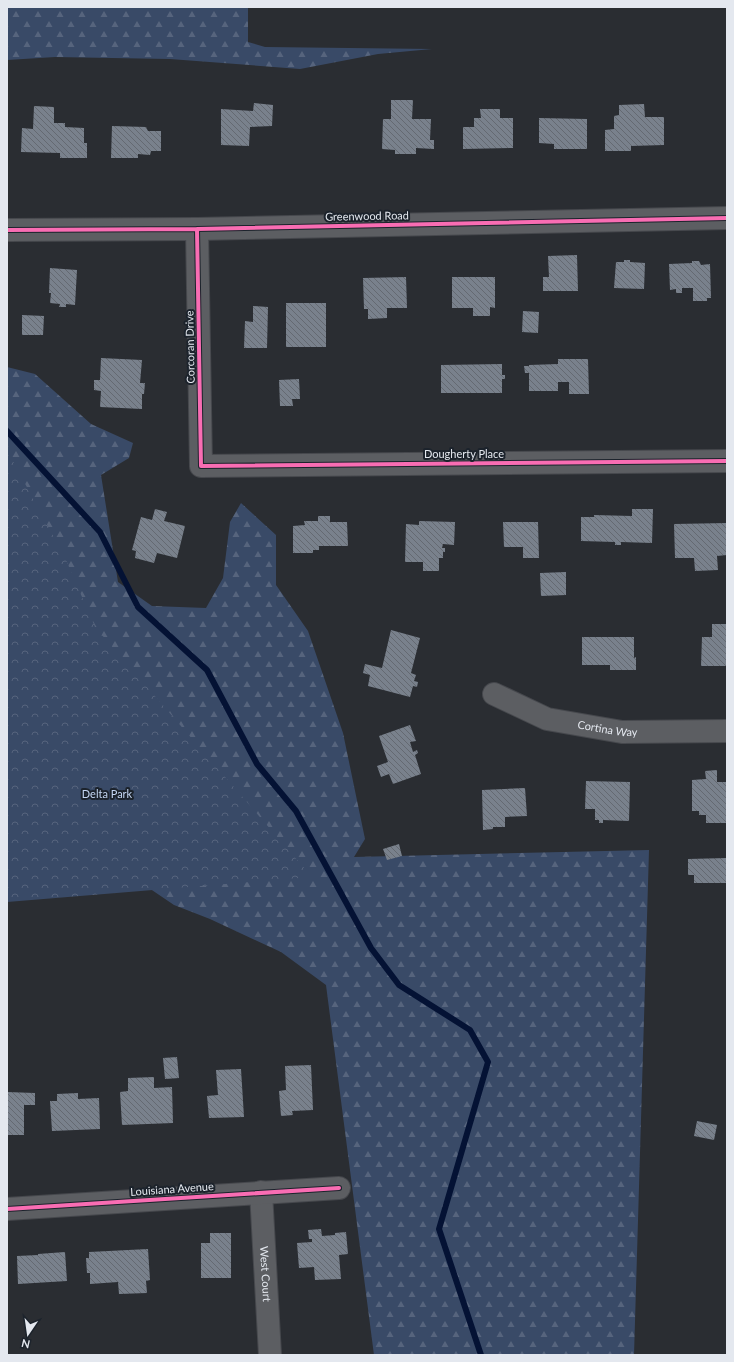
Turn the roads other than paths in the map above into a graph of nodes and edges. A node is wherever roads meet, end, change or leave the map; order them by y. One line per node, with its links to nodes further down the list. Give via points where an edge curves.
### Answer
1 (727, 218): 2 (street, Greenwood Road)
2 (197, 229): 3 (street, Greenwood Road); 5 (street, Corcoran Drive)
3 (7, 230)
4 (727, 462): 5 (street, Dougherty Place)
5 (201, 466)
6 (494, 694): 7 (street, Cortina Way, via 547,719 622,732)
7 (727, 731)
8 (338, 1188): 9 (street, Louisiana Avenue)
9 (261, 1192): 10 (street, Louisiana Avenue); 11 (street, West Court)
10 (7, 1209)
11 (270, 1355)

